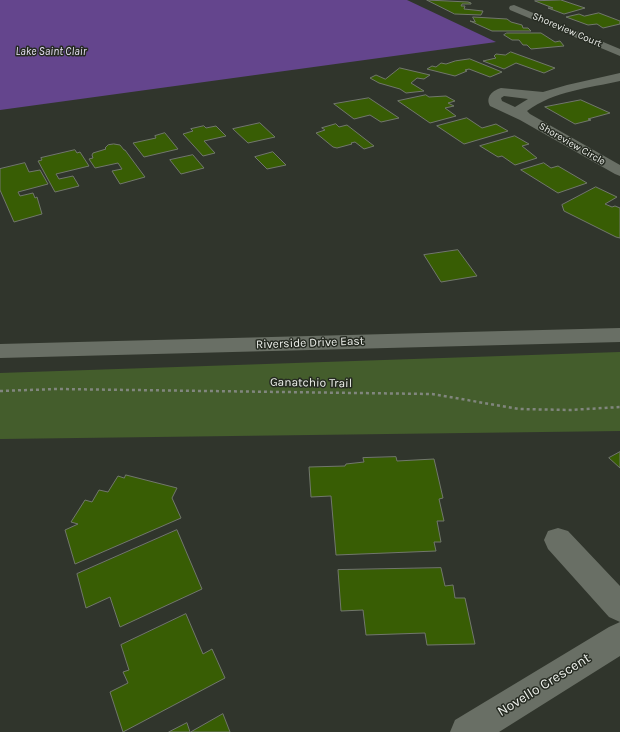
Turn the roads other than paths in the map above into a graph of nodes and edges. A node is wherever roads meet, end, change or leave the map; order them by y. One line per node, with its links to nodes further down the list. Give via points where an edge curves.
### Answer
1 (514, 8): 2 (street, Shoreview Court)
2 (620, 53)
3 (620, 77): 4 (street, Shoreview Circle)
4 (542, 96): 5 (street, Shoreview Circle, via 520,110); 5 (street, Shoreview Circle, via 501,92 495,97 495,103)
5 (525, 117): 6 (street, Shoreview Circle)
6 (620, 171)
7 (620, 334): 8 (street, Riverside Drive East)
8 (0, 351)
9 (558, 540): 10 (street)
10 (620, 608)
11 (620, 638): 12 (street, Novello Crescent)
12 (467, 732)

